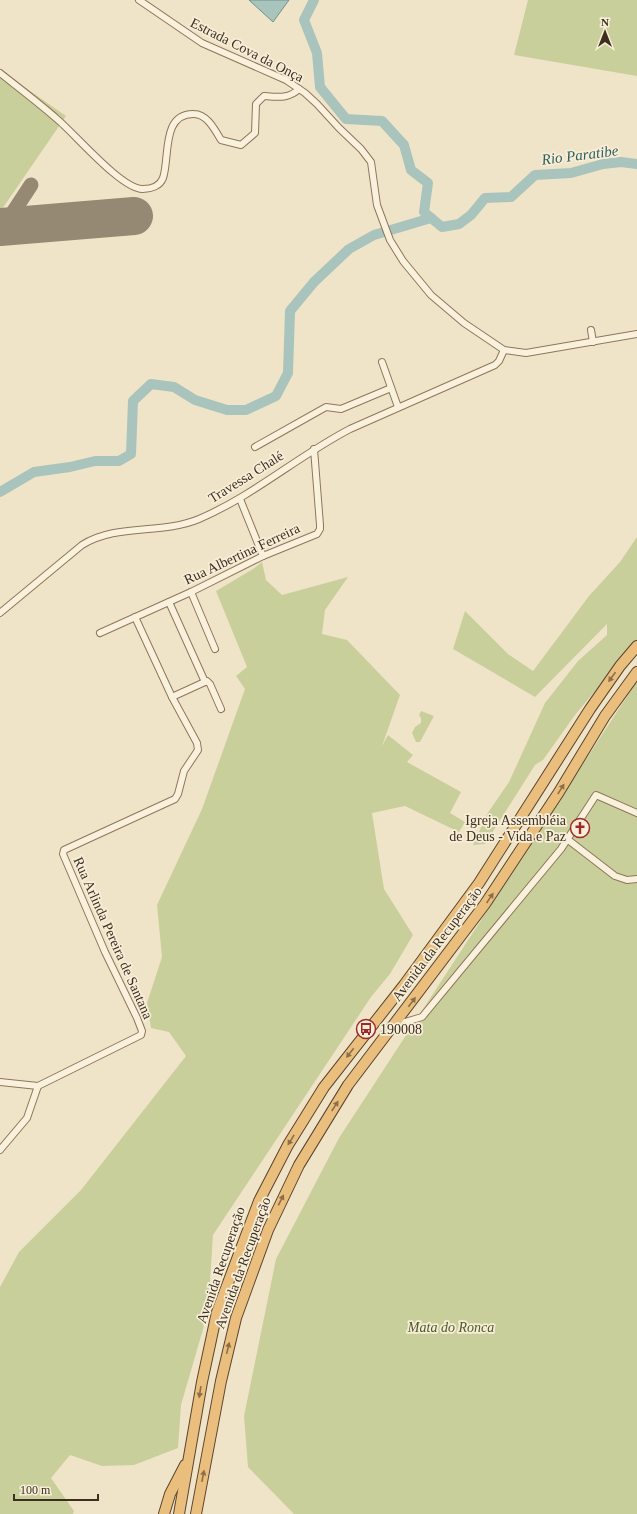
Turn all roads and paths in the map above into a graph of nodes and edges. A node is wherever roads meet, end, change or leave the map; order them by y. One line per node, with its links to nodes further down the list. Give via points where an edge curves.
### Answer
1 (139, 0): 3 (street, Estrada Cova da Onça, via 202,43 286,80)
2 (0, 73): 3 (street, via 57,118 120,178 135,189 142,190 155,187 162,179 169,136 176,120 181,116 188,113 198,114 205,118 221,140 241,145 255,133 256,104 264,96 282,97 294,94)
3 (299, 89): 7 (street, Estrada Cova da Onça, via 367,155 373,170 377,205 384,224 390,240 408,266 439,303)
4 (591, 330): 6 (street)
5 (637, 334): 6 (street)
6 (593, 342): 7 (street, via 526,352)
7 (504, 350): 10 (street, Travessa Chalé, via 495,365)
8 (382, 362): 9 (street)
9 (391, 388): 10 (street); 11 (street, via 341,409 326,407)
10 (398, 407): 12 (street, Travessa Chalé)
11 (255, 447)
12 (314, 449): 13 (street, Travessa Chalé); 14 (street, Rua Albertina Ferreira, via 319,532)
13 (240, 499): 14 (street); 17 (street, Travessa Chalé, via 185,525 114,533 91,540)
14 (263, 556): 15 (street, Rua Albertina Ferreira)
15 (191, 592): 16 (street, Rua Albertina Ferreira); 21 (street)
16 (169, 602): 18 (street, Rua Albertina Ferreira); 23 (street)
17 (0, 612)
18 (135, 616): 19 (street, Rua Albertina Ferreira); 24 (street)
19 (100, 633)
20 (637, 646): 33 (highway, Avenida Recuperação, one-way to 33, via 590,708 479,883 320,1095 288,1145 263,1193 233,1266 213,1330)
21 (215, 649)
22 (637, 672): 29 (highway, Avenida da Recuperação, one-way to 22, via 485,904 559,792 605,716)
23 (206, 682): 24 (street); 25 (street, via 210,684)
24 (172, 697): 31 (street, Rua Arlinda Pereira de Santana, via 197,743 198,750 184,770 178,794 175,798 63,851 63,857 142,1031 141,1035)
25 (221, 709)
26 (637, 813): 27 (street, via 596,795)
27 (567, 839): 28 (street, via 615,876 627,880); 29 (street, via 422,1017)
28 (637, 879)
29 (395, 1025): 36 (highway, Avenida da Recuperação, one-way to 29, via 229,1344 268,1230 308,1149 348,1085)
30 (0, 1082): 31 (street)
31 (38, 1086): 32 (street, via 27,1118)
32 (0, 1150)
33 (189, 1458): 34 (highway, via 172,1489); 35 (highway)
34 (164, 1514)
35 (179, 1514)
36 (196, 1514)

